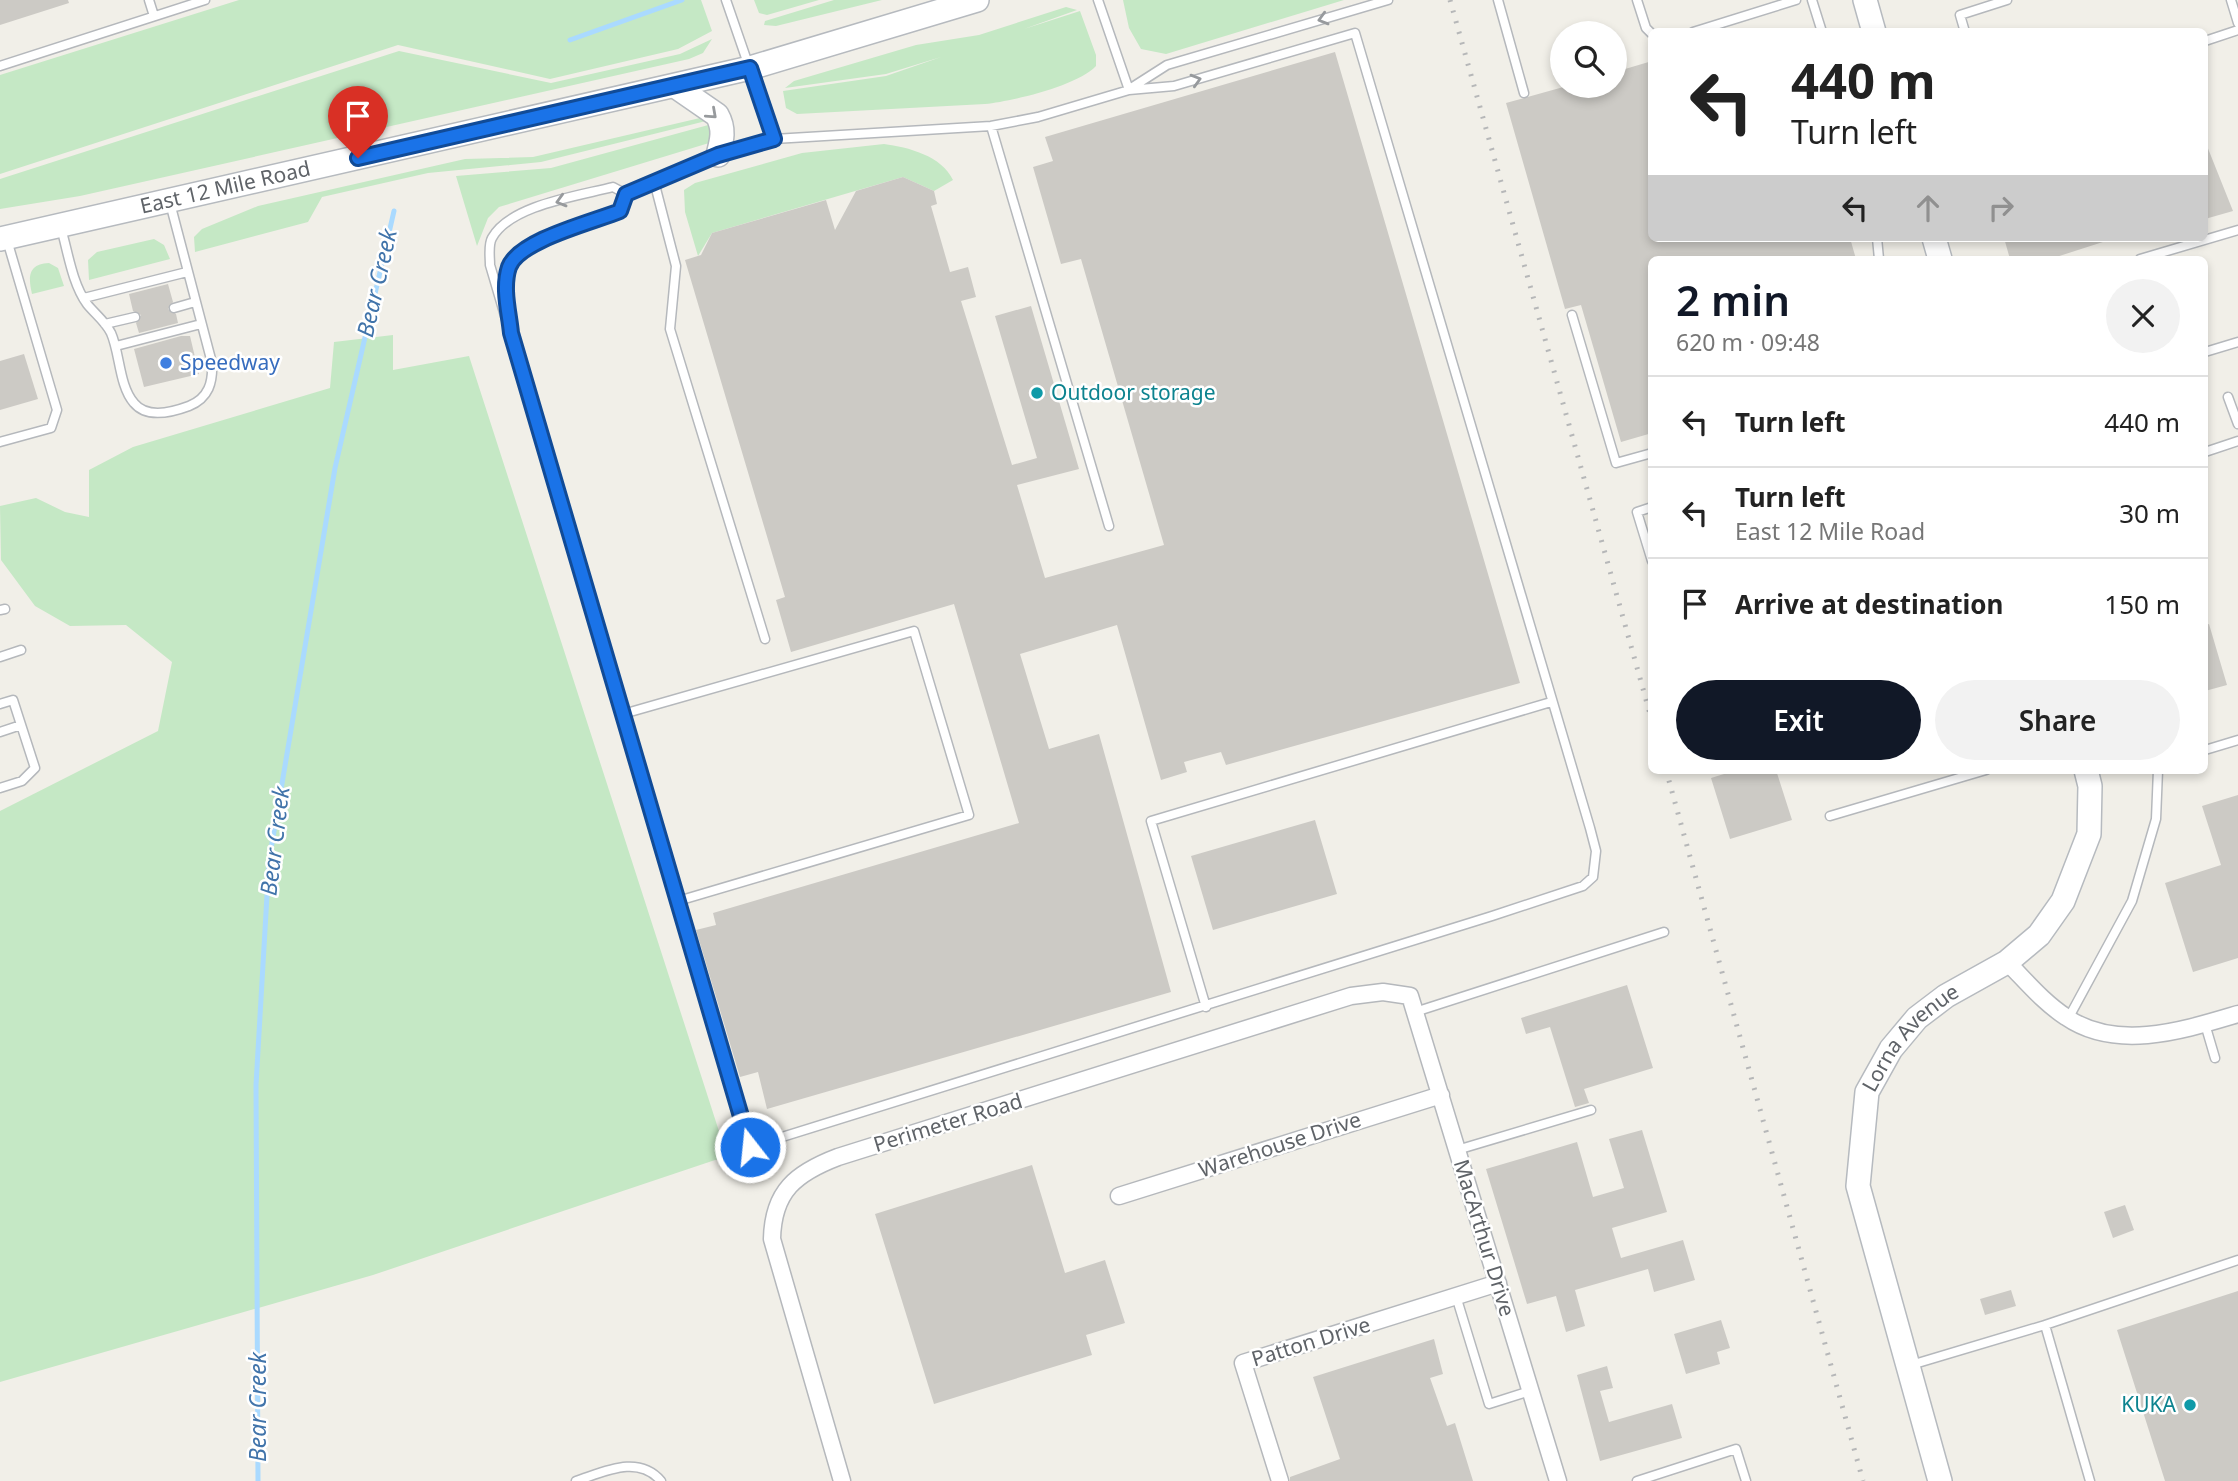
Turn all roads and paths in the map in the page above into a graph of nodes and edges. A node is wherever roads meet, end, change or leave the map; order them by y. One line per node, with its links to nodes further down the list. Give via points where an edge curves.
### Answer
1 (149, 0): 14 (lane)
2 (205, 0): 14 (lane)
3 (977, 0): 24 (main road, East 12 Mile Road)
4 (1098, 0): 26 (lane)
5 (1388, 0): 26 (lane, one-way to 26, via 1167,65)
6 (1498, 0): 27 (lane)
7 (1637, 0): 21 (lane)
8 (1796, 0): 16 (lane)
9 (1812, 0): 17 (lane)
10 (1865, 0): 18 (main road)
11 (2007, 0): 19 (lane, via 1960,15)
12 (2231, 0): 15 (lane)
13 (727, 3): 24 (lane)
14 (154, 16): 23 (lane)
15 (2238, 23)
16 (1706, 28)
17 (1821, 28)
18 (1873, 28)
19 (1964, 28)
20 (2238, 30): 22 (lane)
21 (1648, 31)
22 (2208, 40)
23 (0, 66)
24 (750, 68): 25 (main road, East 12 Mile Road); 29 (lane)
25 (675, 86): 30 (main road, one-way to 30, via 721,121); 33 (main road, East 12 Mile Road)
26 (1129, 90): 28 (lane); 64 (lane, one-way to 64, via 1174,86 1355,33)
27 (1524, 93)
28 (991, 126): 29 (lane); 59 (lane)
29 (774, 139): 30 (lane)
30 (718, 155): 31 (lane)
31 (654, 181): 32 (lane); 61 (lane, via 676,267 670,330)
32 (626, 194): 48 (lane, via 620,211 522,250 510,265 505,287); 48 (lane, one-way to 48, via 612,187 504,222 490,240 490,265)
33 (169, 201): 34 (main road, East 12 Mile Road); 40 (lane)
34 (61, 225): 36 (main road, East 12 Mile Road); 41 (lane)
35 (2238, 230): 37 (lane)
36 (3, 238): 55 (lane, via 57,410 51,428)
37 (2208, 239)
38 (2197, 242): 39 (lane)
39 (2150, 256)
40 (187, 272): 41 (lane); 42 (lane)
41 (84, 298): 46 (lane)
42 (195, 302): 43 (lane); 47 (lane)
43 (174, 308)
44 (1572, 315): 57 (lane, via 1616,463)
45 (135, 317): 46 (lane)
46 (106, 324): 50 (lane)
47 (201, 324): 50 (lane); 50 (lane, via 212,376 208,392 188,407 161,413 146,412 135,404)
48 (511, 333): 66 (lane)
49 (2238, 342): 51 (lane)
50 (116, 346)
51 (2208, 351)
52 (2228, 397): 53 (lane)
53 (2238, 424)
54 (2238, 441): 56 (lane)
55 (0, 442)
56 (2208, 451)
57 (1648, 454)
58 (1648, 508): 60 (lane, via 1637,512)
59 (1108, 526)
60 (1648, 548)
61 (765, 639)
62 (21, 650): 63 (lane)
63 (0, 657)
64 (1551, 702): 80 (lane, via 1596,851 1593,877 1583,886); 80 (lane, via 1151,821)
65 (0, 704): 67 (lane, via 13,700)
66 (623, 714): 76 (lane); 76 (lane, via 914,631 969,815)
67 (21, 725): 68 (lane); 74 (lane, via 35,768 22,781)
68 (0, 732)
69 (2238, 740): 70 (lane)
70 (2208, 749)
71 (1972, 774): 75 (lane)
72 (2089, 774): 78 (main road, Lorna Avenue, via 2088,834 2063,901 2039,935)
73 (2158, 774): 82 (lane, via 2155,819 2133,901)
74 (0, 788)
75 (1830, 816)
76 (678, 901): 80 (lane, via 750,1147)
77 (1664, 932): 79 (lane)
78 (2007, 962): 82 (street, via 2040,998); 93 (main road, Lorna Avenue, via 1917,1018 1891,1049 1867,1092 1858,1186)
79 (1413, 1004): 85 (street, MacArthur Drive); 97 (street, Perimeter Road, via 1383,992 1351,996 838,1157 792,1182 775,1209 772,1238)
80 (1206, 1007)
81 (2238, 1014): 83 (street)
82 (2068, 1019): 83 (street, via 2108,1035 2158,1035)
83 (2205, 1024): 84 (lane)
84 (2215, 1058)
85 (1440, 1095): 87 (street, MacArthur Drive); 88 (street, Warehouse Drive)
86 (1591, 1110): 87 (lane)
87 (1457, 1150): 90 (street, MacArthur Drive)
88 (1119, 1196)
89 (2238, 1260): 92 (lane)
90 (1498, 1283): 91 (street, Patton Drive); 94 (street, MacArthur Drive)
91 (1456, 1296): 94 (lane, via 1489,1404); 98 (street, Patton Drive, via 1243,1363)
92 (2045, 1325): 93 (lane); 103 (lane)
93 (1908, 1366): 102 (main road, Lorna Avenue)
94 (1531, 1391): 99 (street, MacArthur Drive)
95 (576, 1481): 96 (lane, via 628,1466 648,1469)
96 (661, 1481)
97 (842, 1481)
98 (1280, 1481)
99 (1558, 1481)
100 (1637, 1481): 101 (lane, via 1736,1449)
101 (1746, 1481)
102 (1940, 1481)
103 (2090, 1481)

